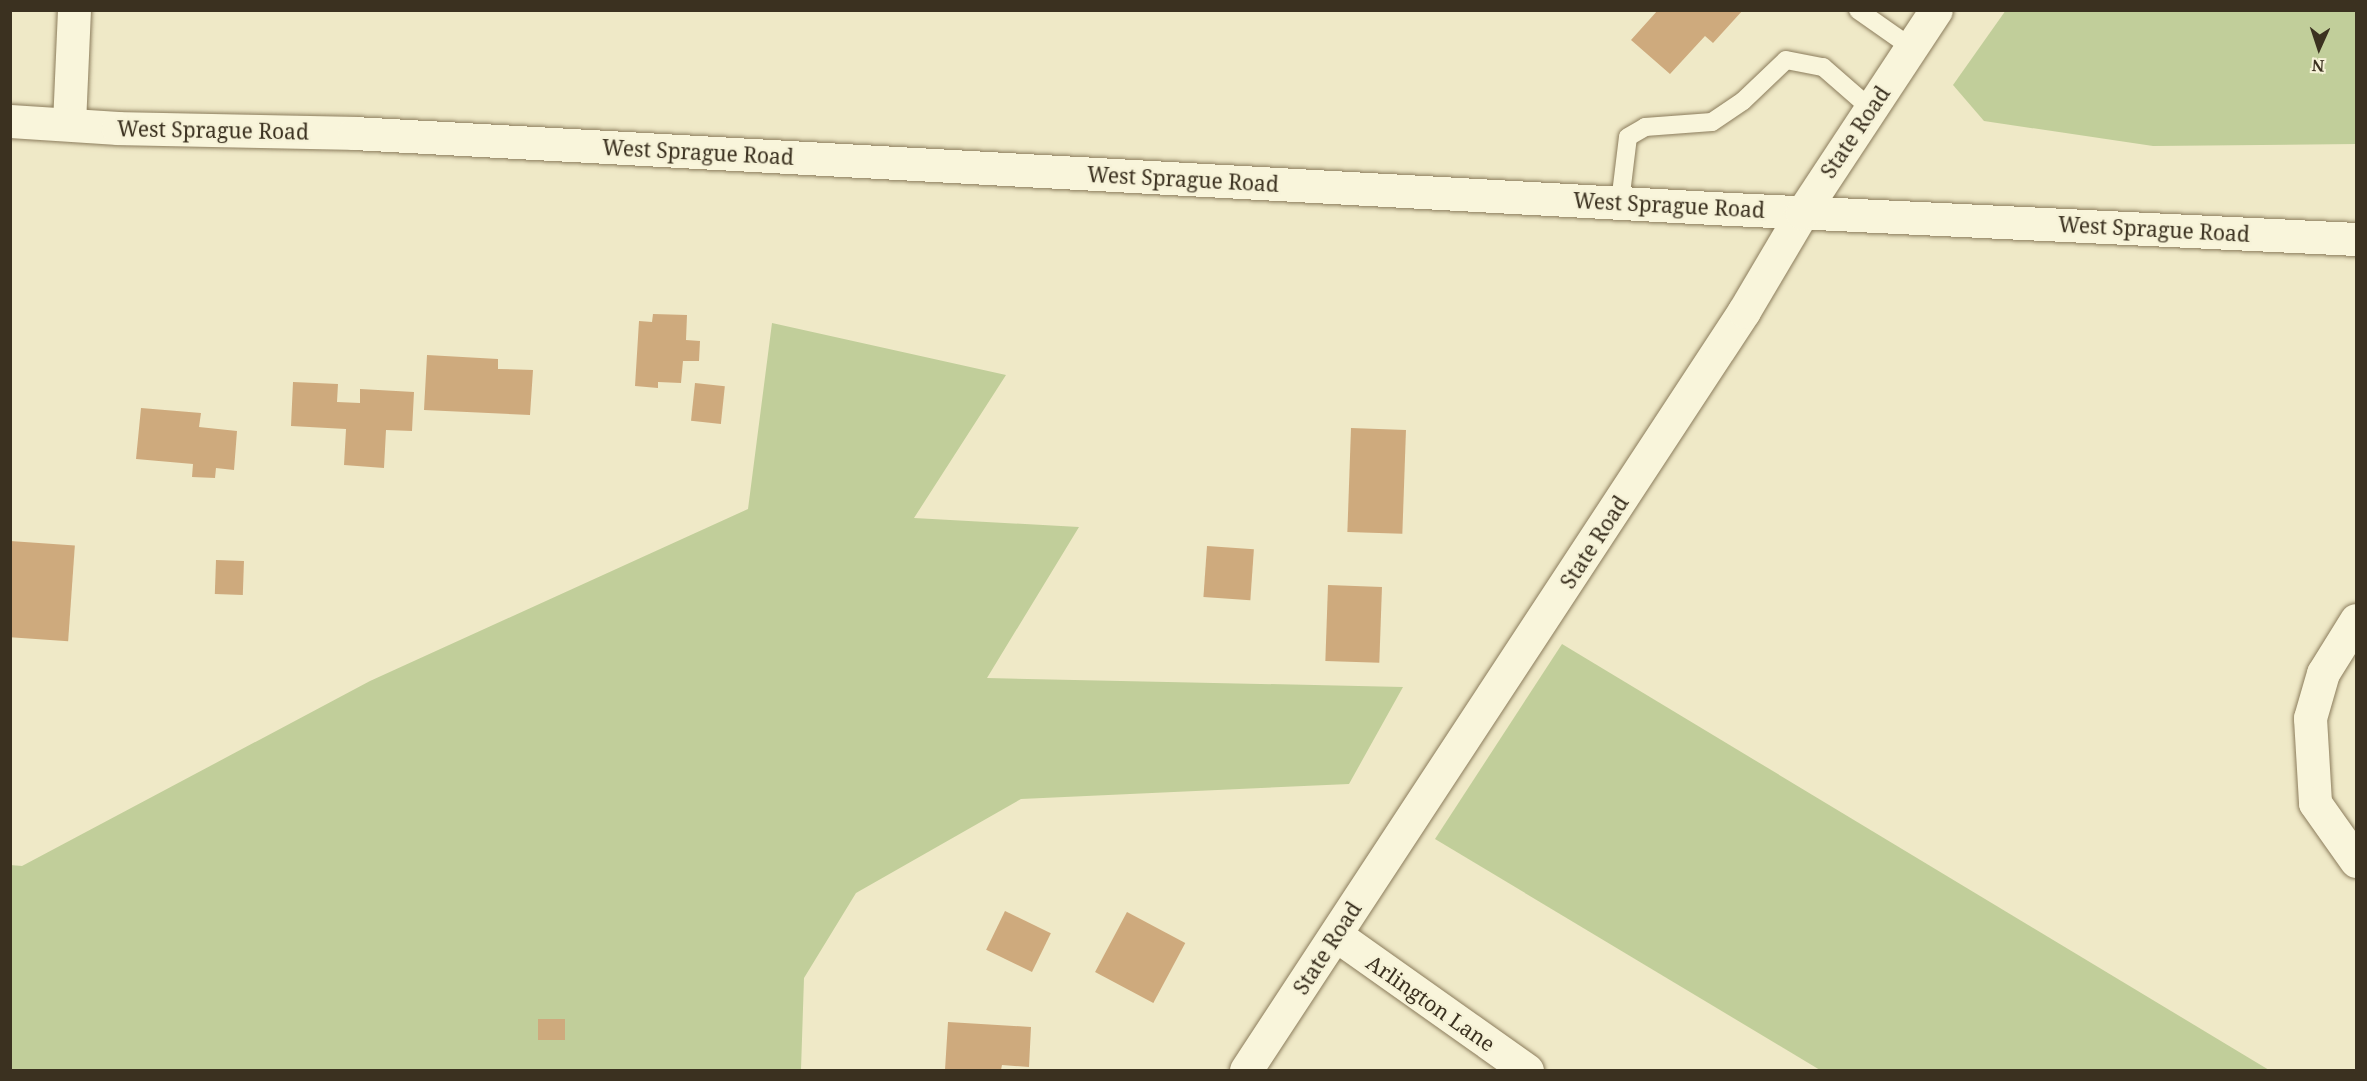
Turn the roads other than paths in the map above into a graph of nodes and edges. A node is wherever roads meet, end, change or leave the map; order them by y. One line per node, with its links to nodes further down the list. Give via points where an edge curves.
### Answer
1 (74, 10): 7 (street)
2 (1858, 10): 4 (lane)
3 (1936, 10): 4 (street, State Road)
4 (1912, 48): 5 (street, State Road)
5 (1870, 108): 8 (lane, via 1823,67 1786,60 1743,101 1712,122 1645,127 1628,137); 9 (street, State Road)
6 (10, 121): 7 (street, West Sprague Road)
7 (69, 124): 8 (street, West Sprague Road, via 366,134)
8 (1620, 202): 9 (street, West Sprague Road)
9 (1802, 213): 10 (street, West Sprague Road); 13 (street, State Road, via 1744,310)
10 (2356, 239)
11 (2356, 620): 12 (street, via 2323,673 2310,718 2314,803)
12 (2356, 861)
13 (1336, 935): 14 (street, State Road); 15 (street, Arlington Lane)
14 (1246, 1071)
15 (1527, 1071)

